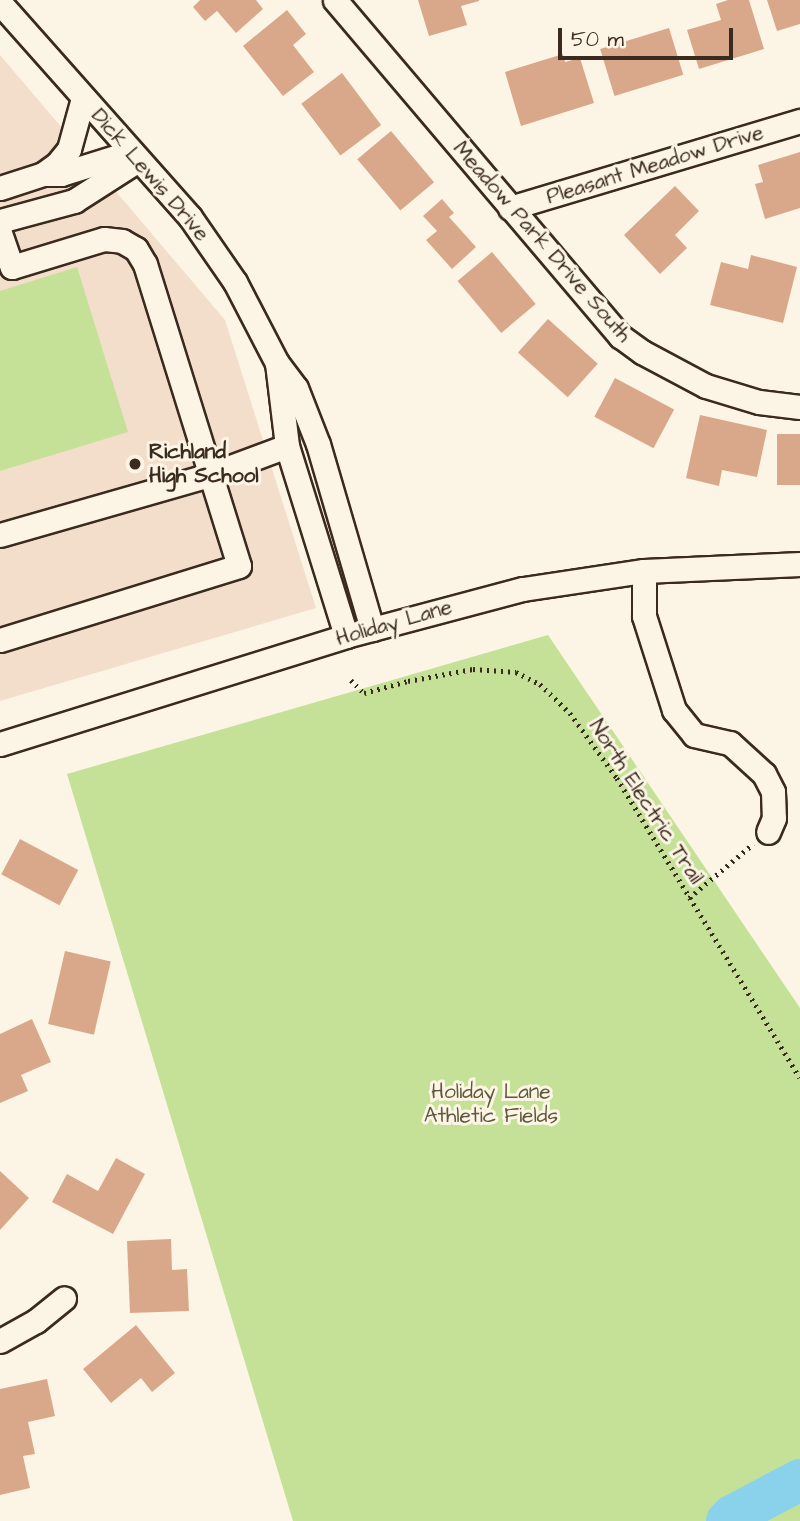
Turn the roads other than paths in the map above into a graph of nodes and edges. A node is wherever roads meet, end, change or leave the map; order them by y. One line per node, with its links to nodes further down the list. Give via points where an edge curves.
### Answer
1 (335, 0): 8 (street, Meadow Park Drive South)
2 (0, 3): 3 (street, Dick Lewis Drive)
3 (83, 98): 5 (street, Dick Lewis Drive); 6 (street, via 69,149)
4 (800, 121): 8 (street, Pleasant Meadow Drive)
5 (135, 156): 6 (street); 9 (street, via 74,201); 11 (street, Dick Lewis Drive, via 214,249)
6 (43, 174): 7 (street)
7 (0, 188)
8 (510, 208): 12 (street, Meadow Park Drive South, via 620,335 642,352 706,386 759,402)
9 (0, 221)
10 (0, 233): 14 (street, via 12,267 104,239 136,249 145,264)
11 (277, 363): 13 (street, Dick Lewis Drive); 18 (street, Dick Lewis Drive, via 296,388 318,444)
12 (800, 407)
13 (286, 446): 14 (street); 19 (street, Dick Lewis Drive)
14 (209, 475): 15 (street); 20 (street, via 239,566)
15 (0, 535)
16 (800, 564): 17 (street, Holiday Lane)
17 (644, 571): 18 (street, Holiday Lane, via 523,589); 22 (street, via 644,615 674,710 694,734 730,743 764,774 774,805)
18 (372, 629): 19 (street, Holiday Lane)
19 (346, 636): 21 (street, Holiday Lane)
20 (0, 640)
21 (0, 744)
22 (768, 832)
23 (64, 1298): 24 (street, via 37,1321)
24 (0, 1341)

